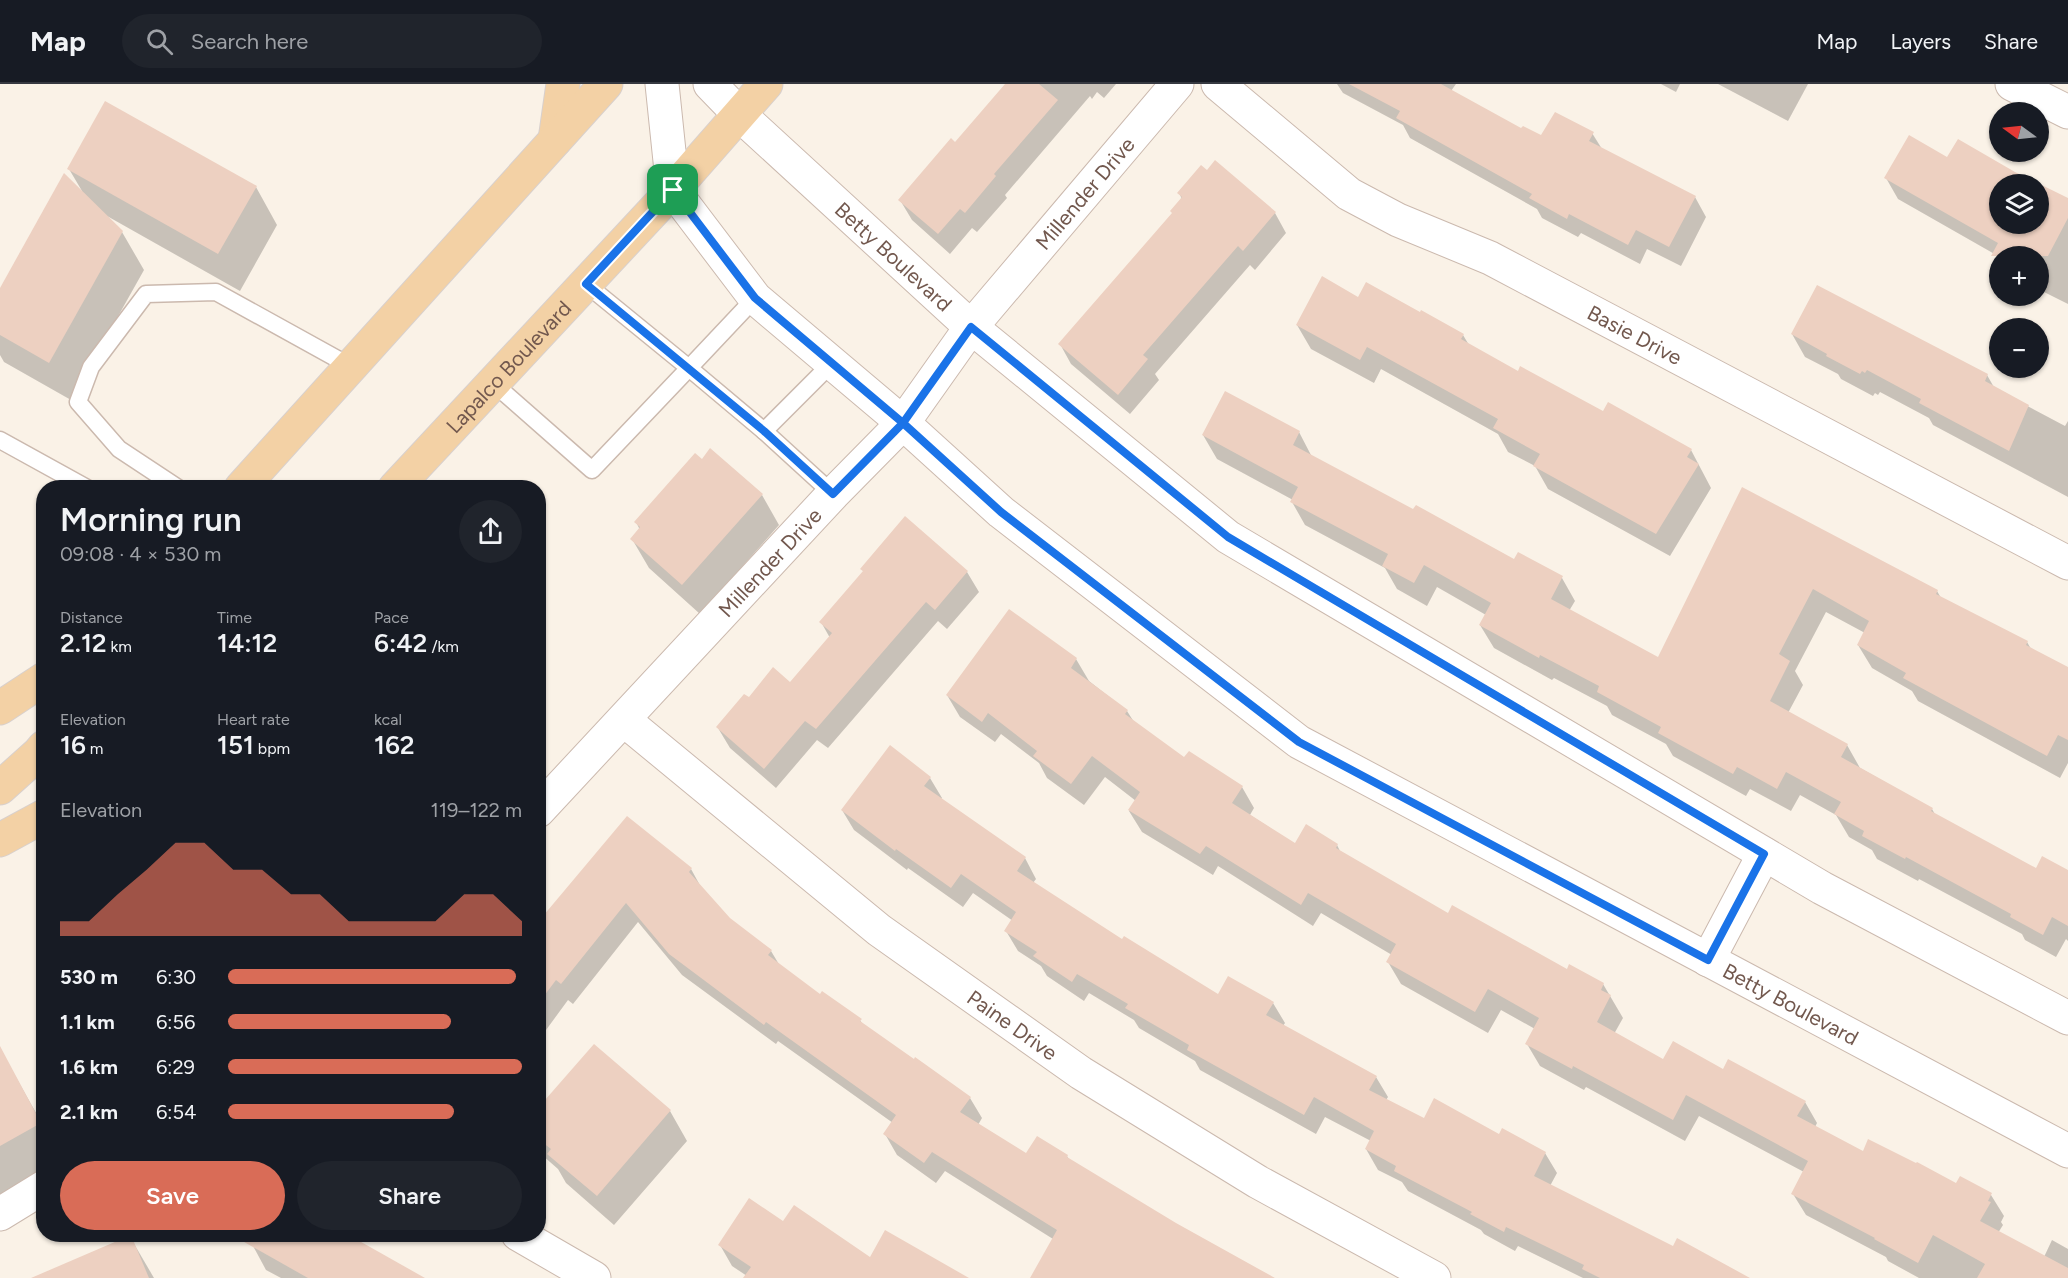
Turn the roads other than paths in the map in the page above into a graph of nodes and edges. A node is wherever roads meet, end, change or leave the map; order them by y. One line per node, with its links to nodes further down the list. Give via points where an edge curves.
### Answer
1 (563, 84): 11 (main road)
2 (606, 84): 11 (main road)
3 (662, 84): 12 (street)
4 (710, 84): 10 (street, Betty Boulevard)
5 (766, 84): 10 (main road, Lapalco Boulevard)
6 (1177, 84): 15 (street, Millender Drive)
7 (1218, 84): 29 (street, Basie Drive, via 1349,194 1398,220 1490,258)
8 (2012, 84): 9 (street)
9 (2068, 112)
10 (740, 115): 12 (main road, Lapalco Boulevard); 15 (street, Betty Boulevard)
11 (555, 140): 17 (main road)
12 (673, 190): 13 (main road, Lapalco Boulevard); 14 (street, Betty Boulevard)
13 (586, 284): 18 (lane); 19 (main road, Lapalco Boulevard)
14 (755, 298): 16 (street, Betty Boulevard); 18 (lane)
15 (971, 327): 20 (street, Millender Drive); 38 (street, Betty Boulevard, via 1228,537)
16 (832, 363): 20 (street, Betty Boulevard); 21 (lane)
17 (350, 366): 24 (lane, via 216,292 146,294 91,368 78,402 119,449); 25 (main road); 26 (main road)
18 (689, 368): 19 (lane, via 592,470); 21 (lane)
19 (492, 383): 27 (main road, Lapalco Boulevard)
20 (903, 423): 28 (street, Millender Drive); 39 (street, Betty Boulevard, via 1001,512 1299,742)
21 (764, 431): 28 (lane)
22 (0, 440): 23 (lane)
23 (72, 480)
24 (166, 480)
25 (248, 480)
26 (271, 480)
27 (402, 480)
28 (833, 494): 32 (street, Millender Drive)
29 (2068, 563)
30 (36, 684): 31 (main road)
31 (0, 708)
32 (624, 720): 35 (street, Millender Drive); 46 (street, Paine Drive, via 879,930 1081,1073 1258,1182)
33 (36, 756): 34 (main road)
34 (0, 788)
35 (546, 803)
36 (36, 820): 37 (main road)
37 (0, 840)
38 (1764, 854): 39 (street); 40 (street, Betty Boulevard)
39 (1708, 960): 41 (street, Betty Boulevard)
40 (2068, 1018)
41 (2068, 1151)
42 (36, 1192): 43 (street)
43 (0, 1214)
44 (532, 1242): 45 (street)
45 (594, 1278)
46 (1434, 1278)

